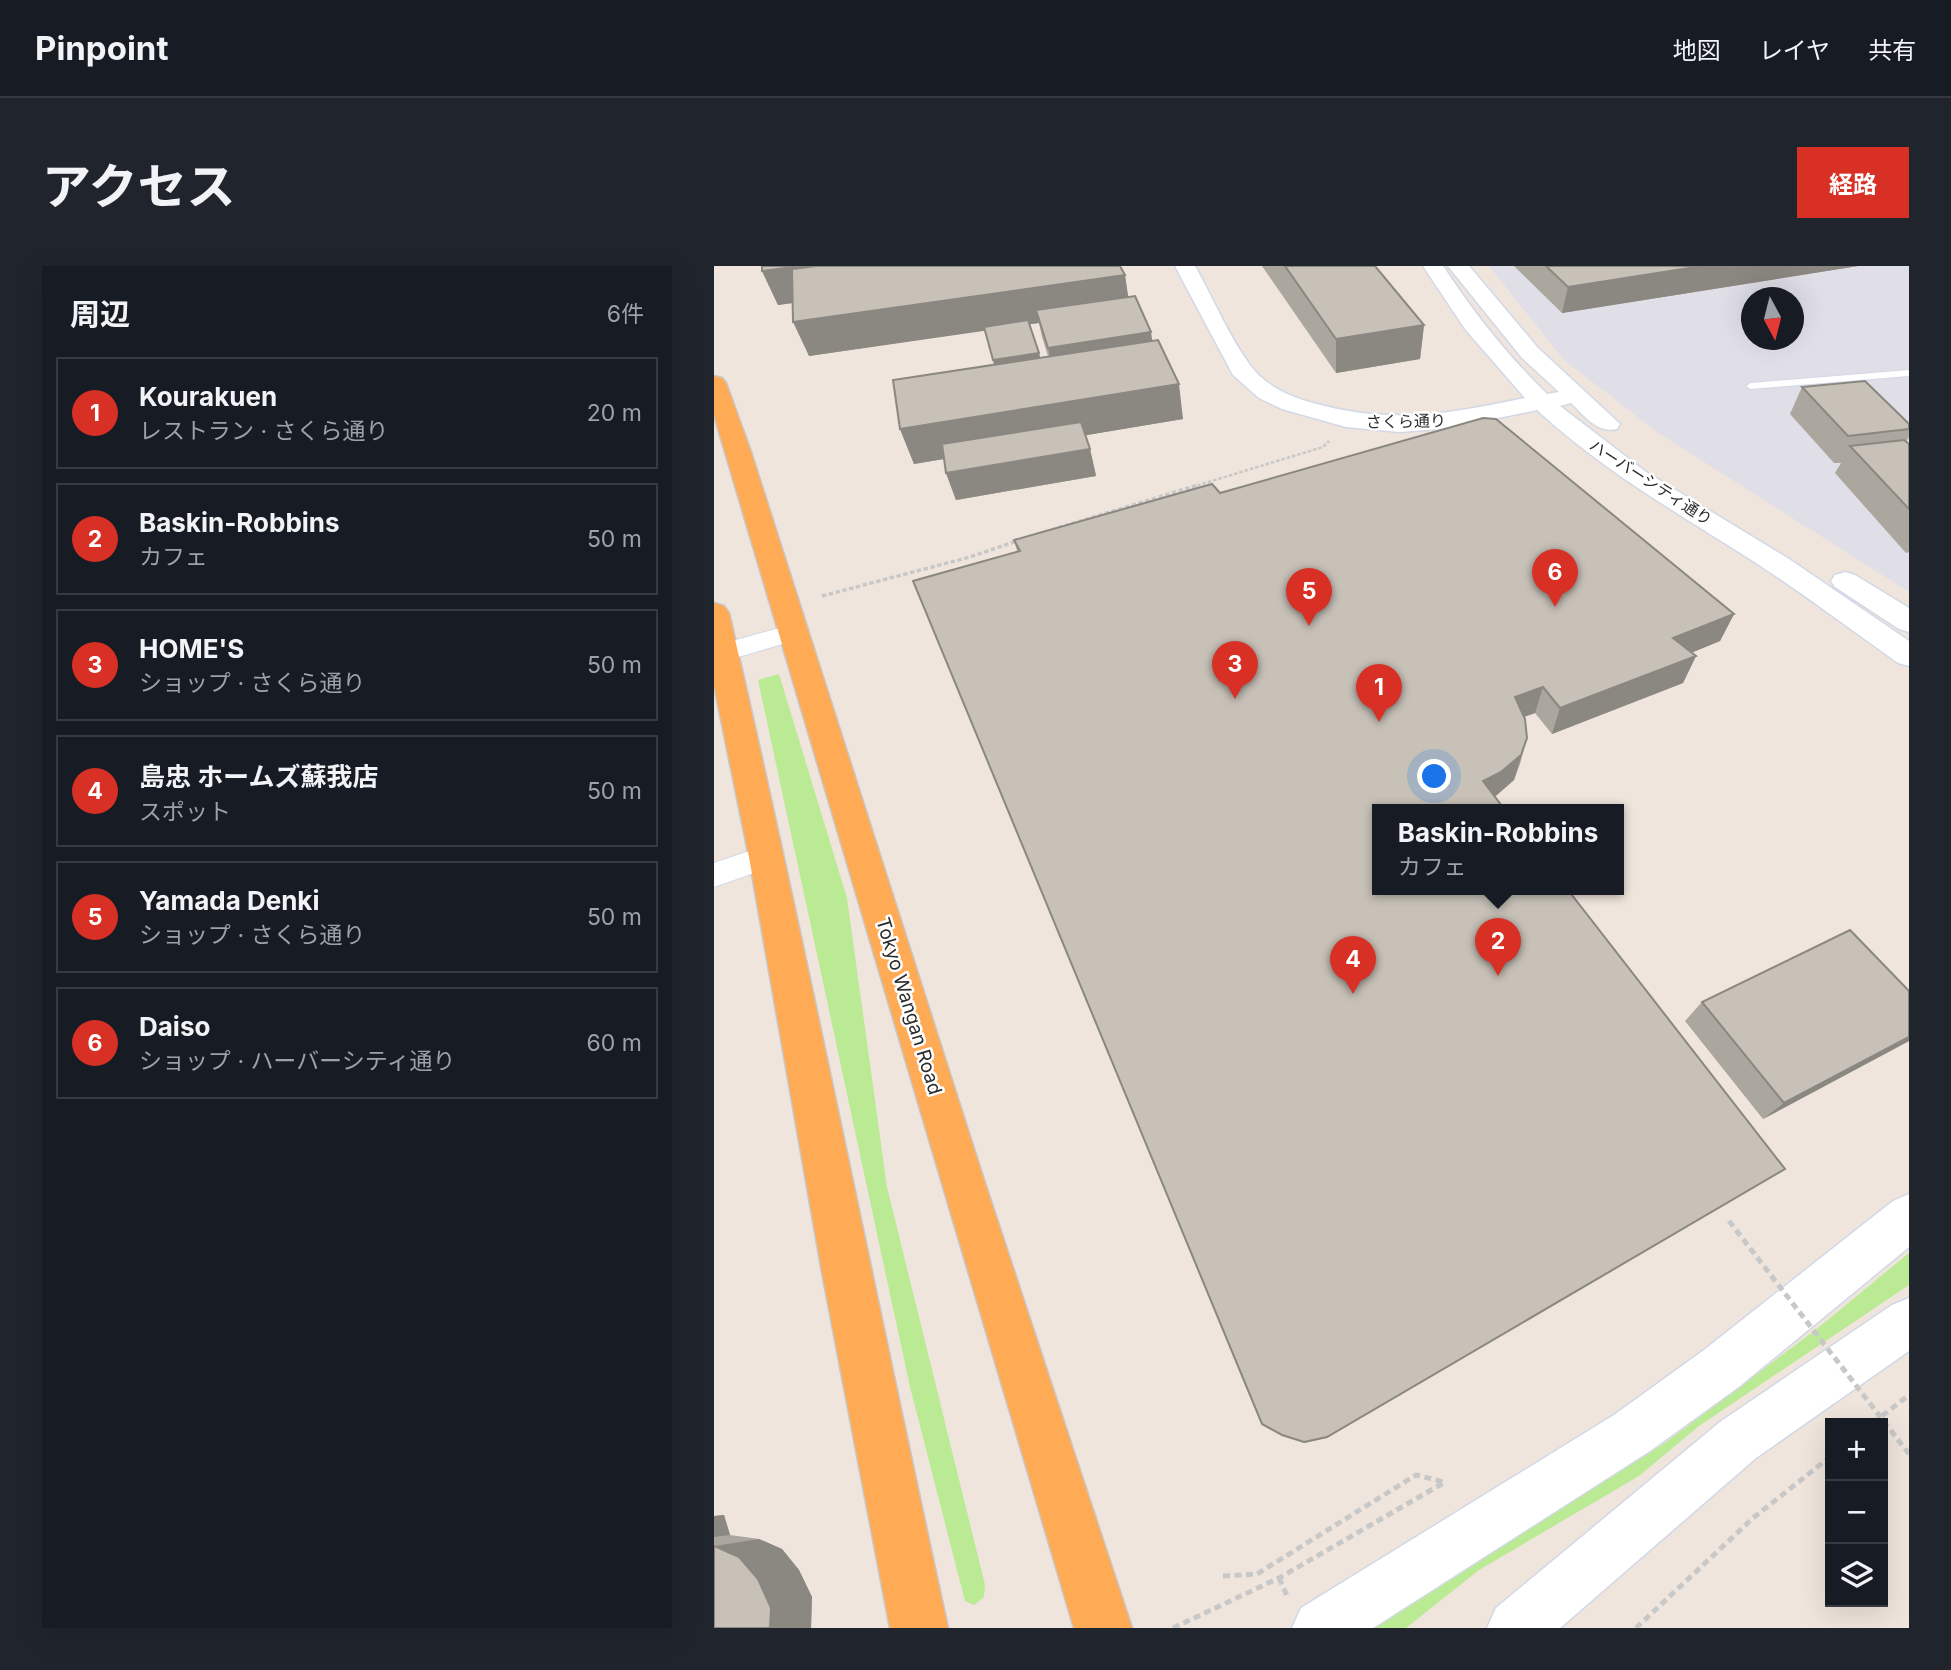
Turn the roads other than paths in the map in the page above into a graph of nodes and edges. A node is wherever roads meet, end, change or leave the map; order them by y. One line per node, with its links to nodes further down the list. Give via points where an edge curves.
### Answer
1 (1185, 266): 8 (street, さくら通り, via 1241,370 1267,393 1290,404 1346,420 1400,425 1450,421)
2 (1433, 266): 8 (street, ハーバーシティ通り, via 1490,350)
3 (1458, 266): 7 (street, ハーバーシティ通り, via 1530,353)
4 (1909, 373): 6 (lane)
5 (714, 383): 12 (highway, Tokyo Wangan Road)
6 (1751, 386)
7 (1574, 396): 8 (street, さくら通り); 9 (street, ハーバーシティ通り)
8 (1541, 403): 14 (street, ハーバーシティ通り, via 1622,468 1762,555)
9 (1630, 440)
10 (1710, 495): 11 (street, ハーバーシティ通り)
11 (1909, 622)
12 (794, 632): 13 (street); 20 (highway, Tokyo Wangan Road)
13 (717, 640): 15 (highway)
14 (1909, 656)
15 (767, 857): 16 (street); 19 (highway)
16 (714, 875)
17 (1909, 1217): 21 (street, via 1722,1368 1632,1433)
18 (1909, 1322): 22 (street, via 1738,1440)
19 (919, 1628)
20 (1103, 1628)
21 (1321, 1628)
22 (1516, 1628)

